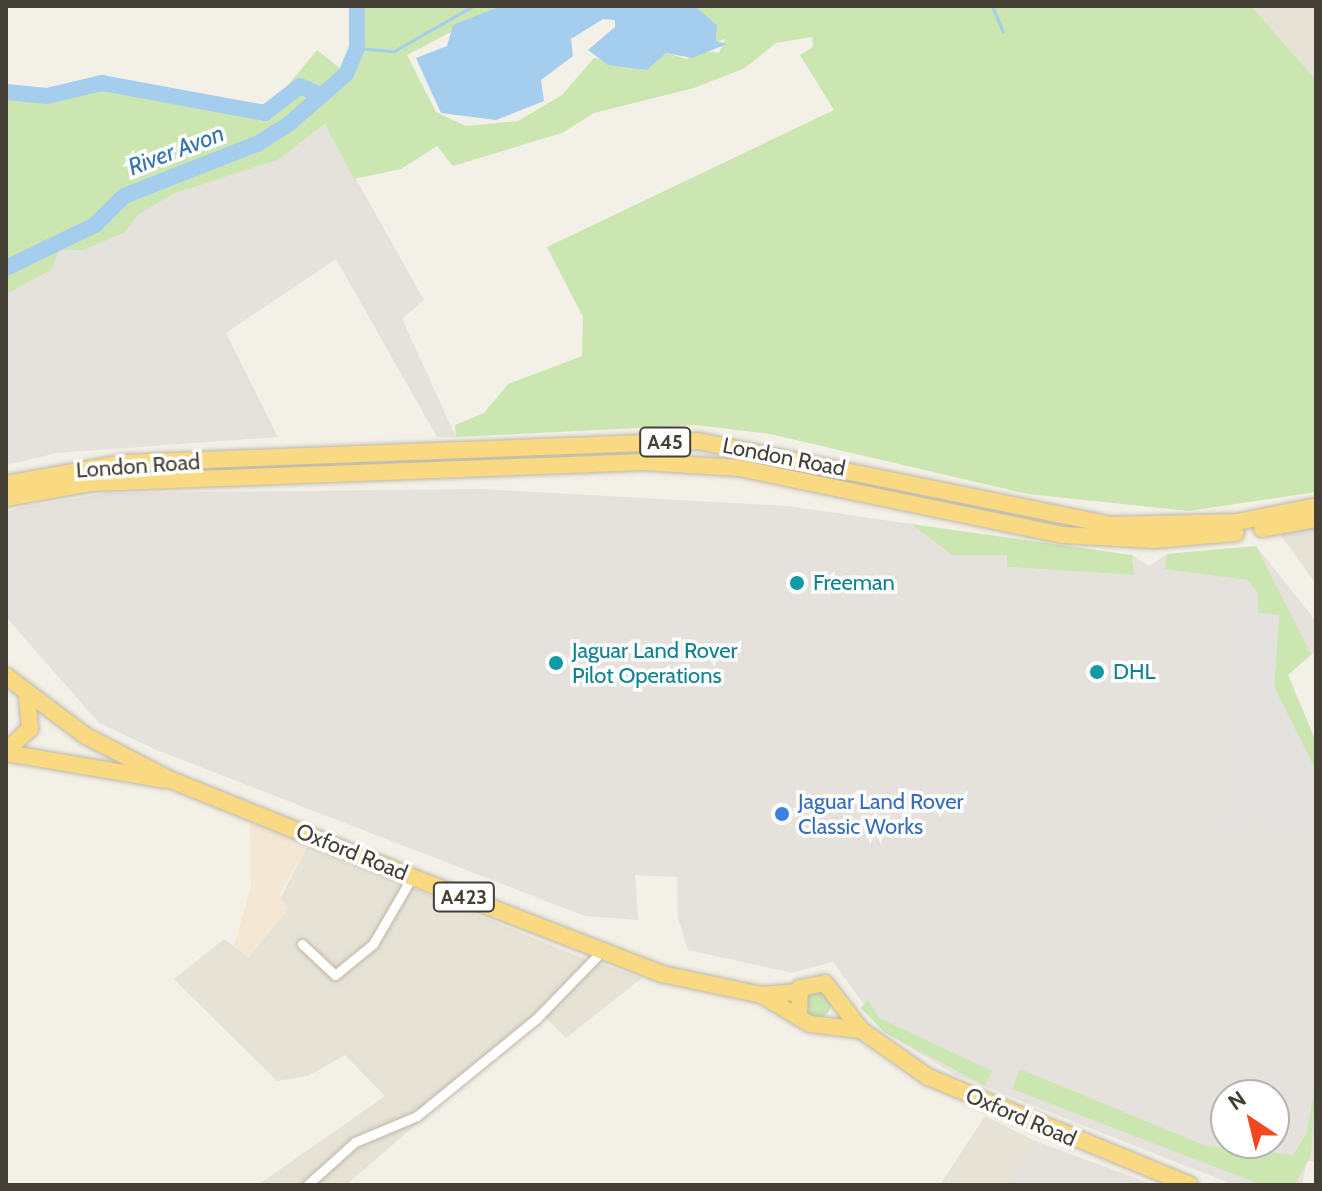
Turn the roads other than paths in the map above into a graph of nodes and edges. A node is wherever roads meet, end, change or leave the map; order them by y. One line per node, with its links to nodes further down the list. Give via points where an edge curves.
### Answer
1 (6, 484): 3 (highway, London Road / A45, via 124,463 698,441 1112,525 1224,523)
2 (6, 498): 4 (highway, London Road / A45, via 91,483 645,462 739,468 1063,535 1194,538)
3 (1316, 506)
4 (1316, 519)
5 (6, 676): 6 (highway, Oxford Road)
6 (26, 689): 7 (highway, via 32,723); 8 (highway, Oxford Road / A423, via 86,736)
7 (6, 752): 8 (highway, Oxford Road / A423)
8 (171, 780): 9 (highway, Oxford Road / A423)
9 (412, 877): 10 (street, via 373,944 335,975); 11 (highway, Oxford Road / A423)
10 (302, 944)
11 (603, 950): 13 (highway, Oxford Road / A423, via 662,974); 18 (street, via 536,1019 417,1116 355,1142)
12 (797, 992): 13 (highway, Oxford Road / A423); 14 (highway, via 820,982); 15 (highway)
13 (762, 995): 15 (highway, Oxford Road / A423)
14 (837, 997): 16 (highway, via 834,1015); 17 (highway, Oxford Road)
15 (799, 1016): 16 (highway)
16 (823, 1023): 17 (highway, Oxford Road)
17 (861, 1030): 19 (highway, Oxford Road, via 928,1077)
18 (307, 1185)
19 (1190, 1185)

